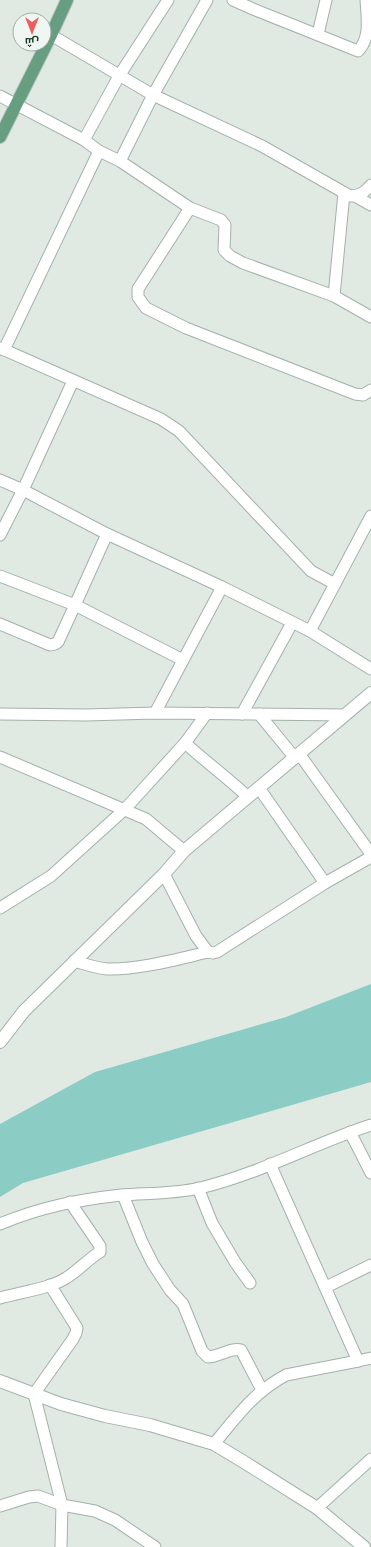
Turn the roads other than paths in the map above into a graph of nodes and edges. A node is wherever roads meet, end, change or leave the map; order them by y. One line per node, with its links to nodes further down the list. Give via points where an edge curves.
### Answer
1 (67, 0): 7 (main road)
2 (168, 0): 11 (street)
3 (207, 0): 12 (street)
4 (233, 0): 8 (street)
5 (326, 0): 8 (street)
6 (366, 0): 8 (street, via 367,36 358,51)
7 (52, 33)
8 (318, 34)
9 (52, 36): 11 (street)
10 (42, 52): 14 (main road)
11 (119, 76): 12 (street); 16 (street)
12 (153, 95): 18 (street); 20 (street, via 262,146)
13 (0, 96): 14 (street)
14 (16, 104): 15 (main road); 16 (street)
15 (0, 137)
16 (84, 140): 17 (street)
17 (99, 151): 18 (street); 26 (street)
18 (120, 161): 23 (street)
19 (371, 185): 21 (street, via 364,193)
20 (344, 193): 21 (street); 24 (street)
21 (355, 196): 22 (street)
22 (371, 205)
23 (190, 208): 24 (street, via 221,220 225,225 224,250 230,256); 28 (street, via 138,290 138,297 146,308 186,328 355,394 363,395)
24 (334, 296): 25 (street)
25 (371, 317)
26 (2, 349): 27 (street)
27 (73, 381): 30 (street); 35 (street, via 161,419 179,431 311,571)
28 (371, 390)
29 (0, 480): 30 (street)
30 (23, 490): 32 (street); 33 (street)
31 (371, 516): 35 (street)
32 (107, 534): 36 (street); 37 (street)
33 (0, 535)
34 (0, 576): 37 (street)
35 (335, 584): 40 (street)
36 (222, 587): 38 (street); 41 (street)
37 (75, 605): 39 (street, via 55,644 50,645); 41 (street)
38 (292, 623): 40 (street); 47 (street)
39 (0, 624)
40 (310, 631): 42 (street)
41 (183, 660): 44 (street)
42 (371, 669)
43 (371, 694): 49 (street)
44 (156, 712): 45 (street); 46 (street, via 86,715)
45 (207, 713): 47 (street); 50 (street)
46 (0, 714)
47 (242, 714): 48 (street)
48 (259, 714): 49 (street); 51 (street)
49 (344, 715): 51 (street)
50 (185, 743): 54 (street); 55 (street)
51 (298, 756): 53 (street); 57 (street)
52 (0, 757): 55 (street)
53 (259, 788): 54 (street); 60 (street)
54 (248, 797): 56 (street)
55 (124, 809): 56 (street, via 146,819); 61 (street, via 51,876)
56 (184, 851): 59 (street)
57 (371, 854)
58 (371, 857): 60 (street)
59 (164, 874): 62 (street, via 196,936); 63 (street)
60 (325, 883): 62 (street, via 217,952)
61 (0, 908)
62 (208, 952): 63 (street, via 168,961 107,969)
63 (74, 961): 64 (street, via 24,1011)
64 (0, 1042)
65 (371, 1125): 66 (street)
66 (350, 1132): 67 (street); 68 (street)
67 (270, 1164): 69 (street); 76 (street)
68 (371, 1173)
69 (198, 1188): 70 (street); 74 (street, via 212,1223)
70 (123, 1195): 71 (street); 81 (street, via 142,1242 162,1278 183,1304 202,1351 208,1357 213,1357 241,1350)
71 (70, 1202): 72 (street); 75 (street, via 101,1250 66,1278)
72 (0, 1224)
73 (371, 1265): 76 (street)
74 (250, 1283)
75 (50, 1285): 77 (street); 82 (street, via 76,1324 76,1333)
76 (326, 1287): 79 (street)
77 (0, 1298)
78 (371, 1358): 79 (street)
79 (358, 1361): 81 (street, via 286,1375)
80 (0, 1381): 82 (street)
81 (262, 1390): 83 (street, via 237,1414)
82 (34, 1394): 83 (street, via 60,1404 150,1424); 85 (street)
83 (214, 1444): 87 (street)
84 (371, 1459): 87 (street)
85 (62, 1505): 86 (street, via 38,1496); 88 (street); 89 (street, via 95,1511 114,1520)
86 (0, 1506)
87 (317, 1508): 90 (street)
88 (61, 1547)
89 (155, 1547)
90 (364, 1547)

